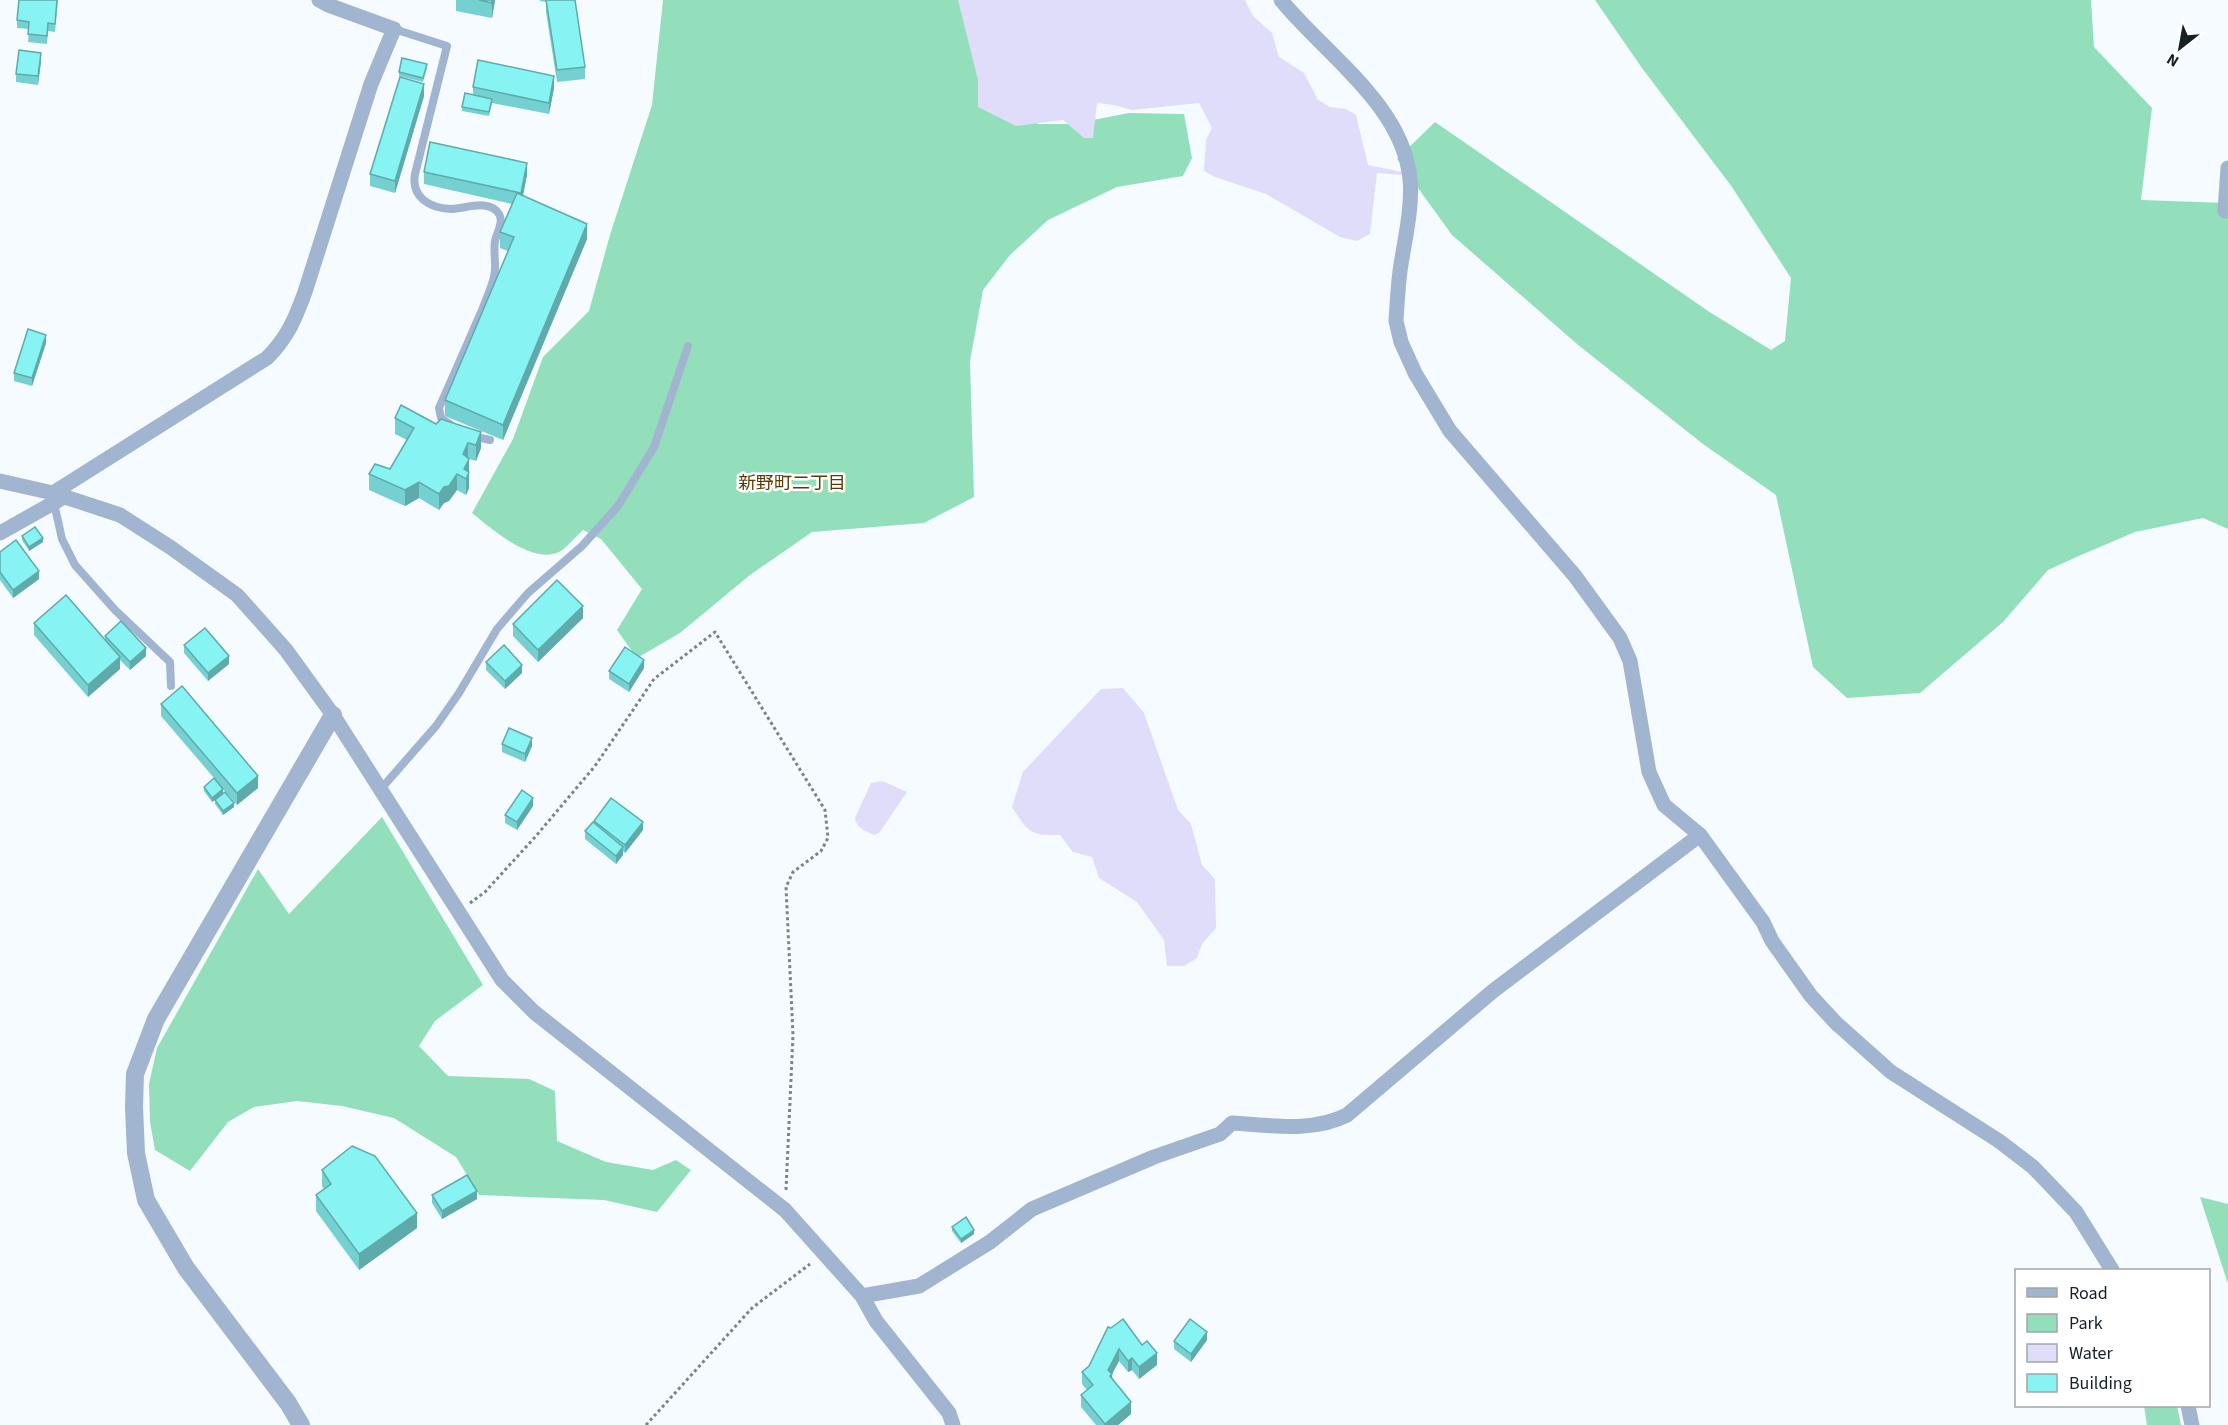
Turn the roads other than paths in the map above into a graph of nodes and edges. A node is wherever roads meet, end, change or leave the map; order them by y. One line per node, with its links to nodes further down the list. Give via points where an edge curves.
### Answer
1 (319, 0): 3 (street)
2 (1281, 0): 16 (street, via 1386,115 1404,153 1410,180 1396,321 1415,373 1450,431 1575,576 1620,638 1630,661 1649,772 1664,805)
3 (393, 29): 7 (lane, via 447,46 415,174 413,185 417,194 441,208 484,206 495,210 501,222 495,241 494,278 439,408 441,418); 11 (street, via 371,84 305,292 286,337 267,358)
4 (2228, 168): 5 (street)
5 (2225, 211)
6 (688, 346): 15 (lane, via 654,447 618,506 582,546 528,593 497,629 436,726)
7 (457, 429)
8 (465, 434): 9 (lane)
9 (490, 440)
10 (0, 482): 11 (street)
11 (57, 498): 12 (street); 13 (lane, via 62,539 75,565 170,662); 14 (street, via 120,514 237,595 286,650)
12 (0, 533)
13 (171, 686)
14 (333, 715): 15 (street); 20 (street, via 156,1019 135,1074 136,1153 146,1200 186,1268)
15 (380, 790): 18 (street, via 502,980 534,1012 785,1210)
16 (1700, 835): 17 (street, via 1811,996 1836,1023 1891,1072 2033,1167 2076,1212); 18 (street, via 1493,991 1338,1120 1305,1127 1232,1123 1220,1134 1154,1157 1032,1209 990,1242 919,1286)
17 (2111, 1269)
18 (862, 1296): 21 (street, via 876,1321 949,1413)
19 (2188, 1407): 22 (street)
20 (301, 1425)
21 (952, 1425)
22 (2192, 1425)

